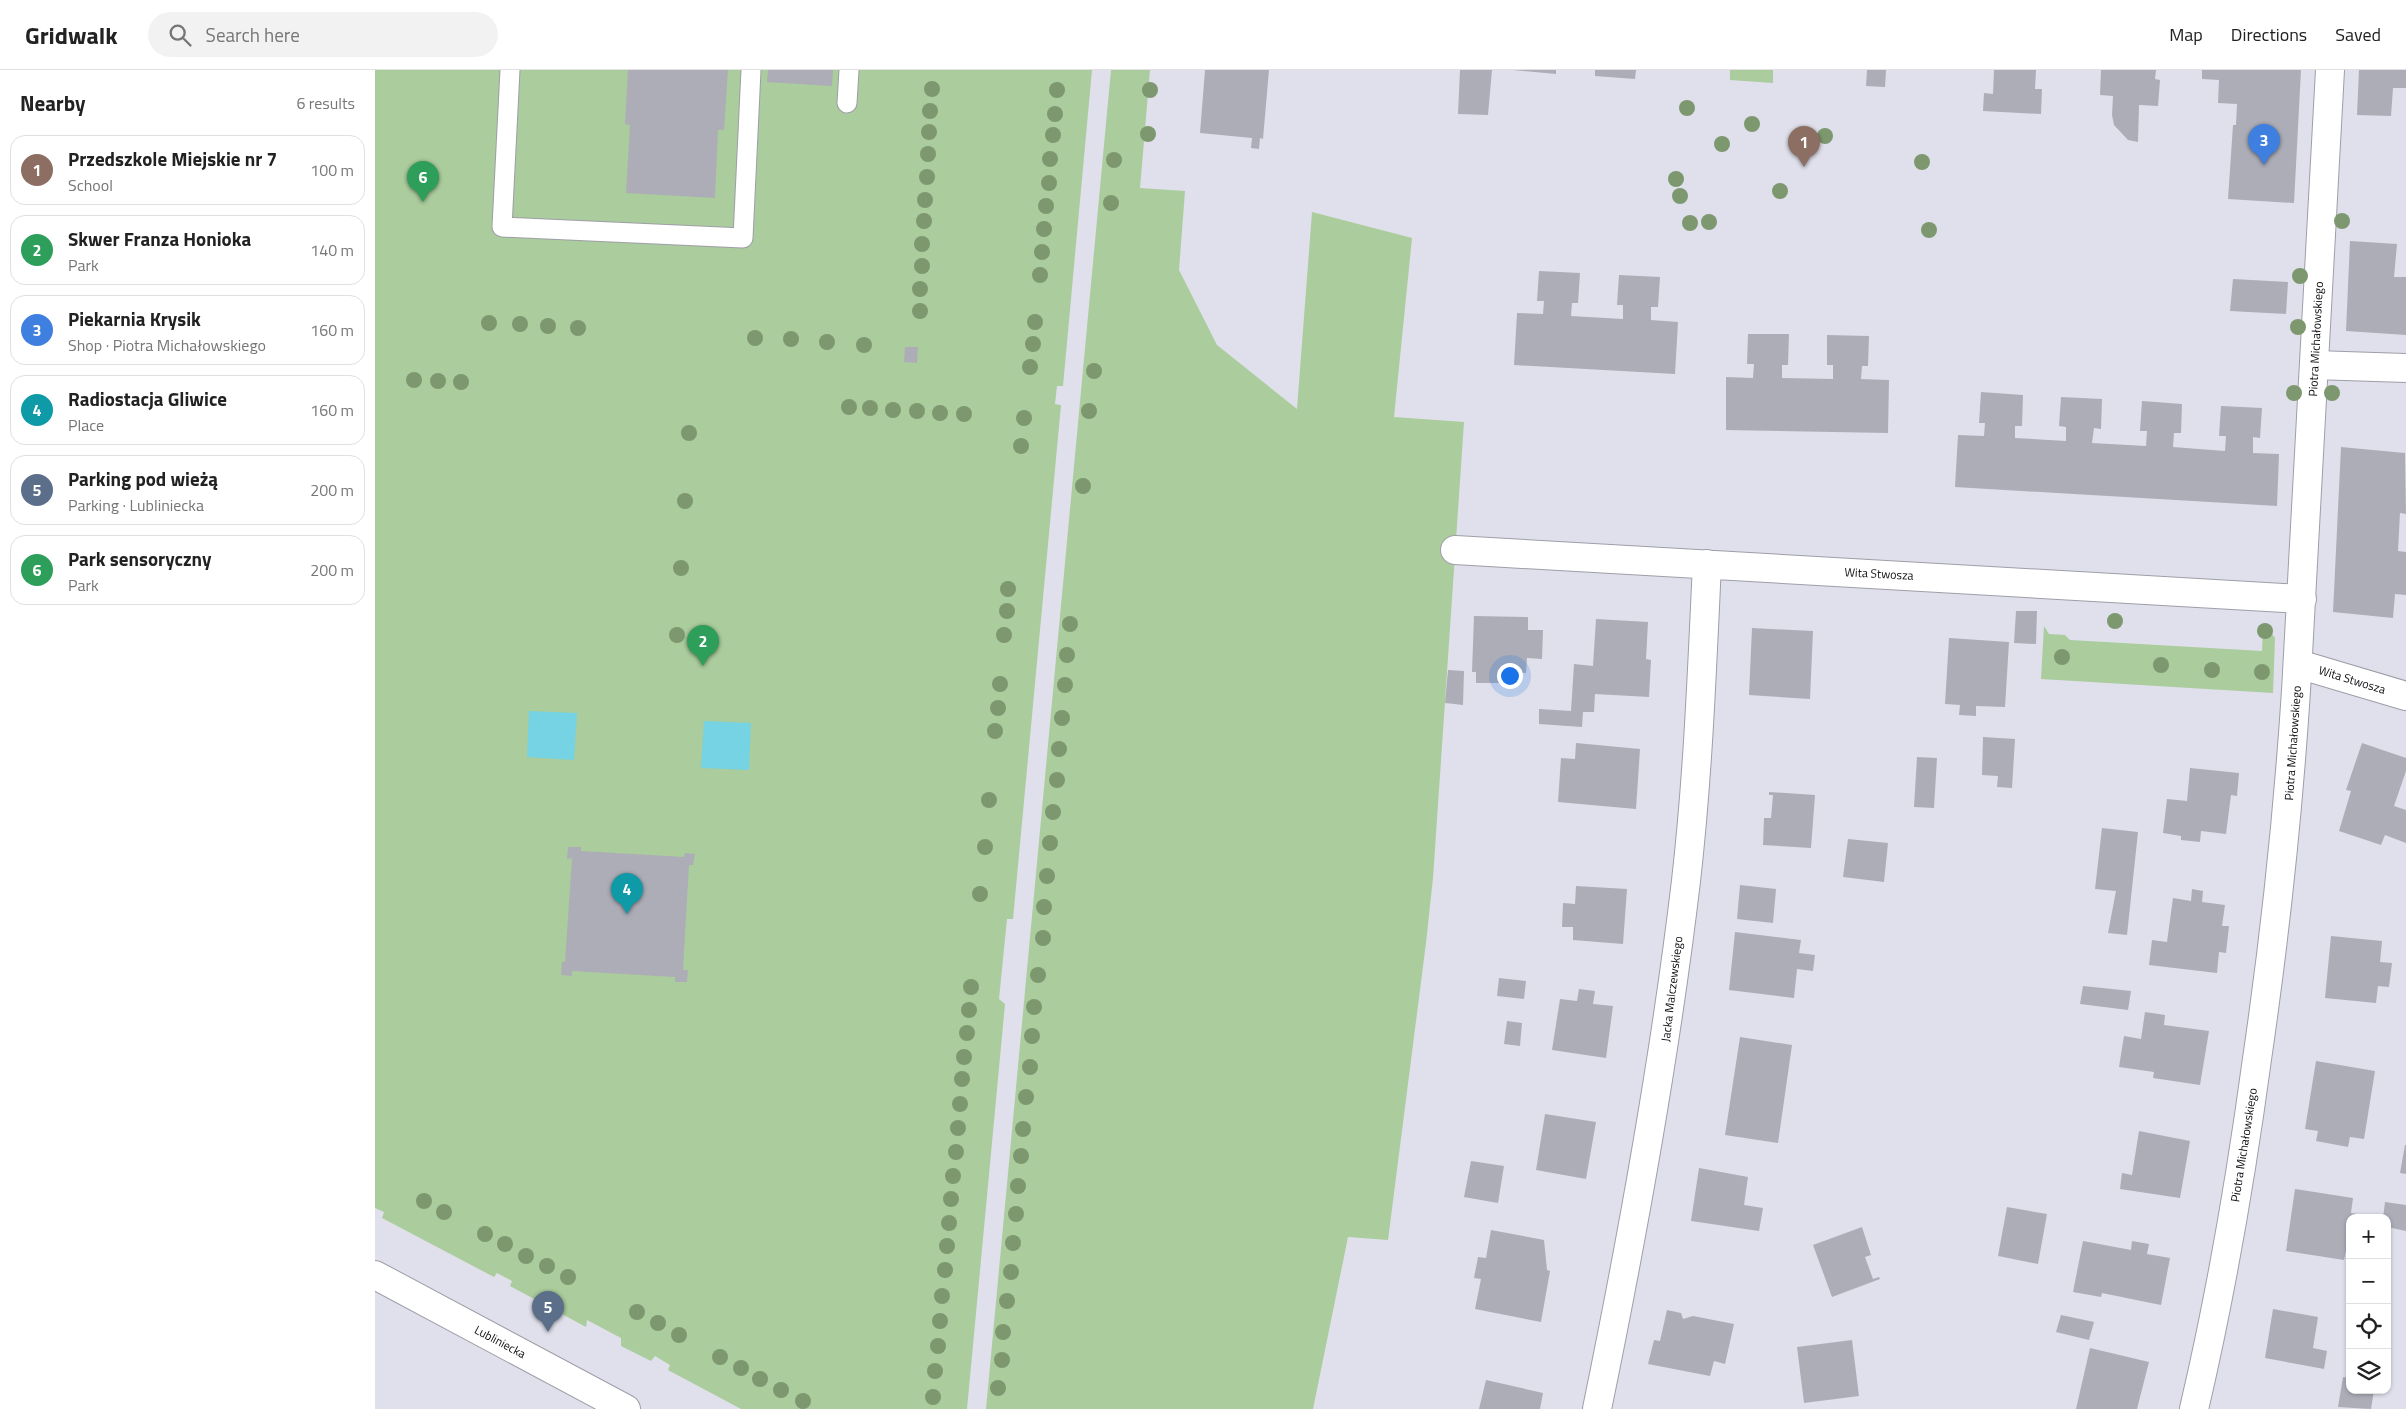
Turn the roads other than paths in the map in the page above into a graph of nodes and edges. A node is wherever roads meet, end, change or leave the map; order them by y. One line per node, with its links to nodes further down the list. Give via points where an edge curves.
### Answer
1 (510, 70): 2 (lane, via 502,226 743,238)
2 (751, 70)
3 (849, 70): 5 (lane)
4 (2330, 70): 6 (street, Piotra Michałowskiego)
5 (847, 103)
6 (2314, 365): 7 (street); 10 (street, Piotra Michałowskiego)
7 (2406, 368)
8 (1455, 550): 9 (street, Wita Stwosza)
9 (1707, 564): 10 (street, Wita Stwosza); 15 (street, Jacka Malczewskiego, via 1701,700 1683,899 1655,1102 1630,1249)
10 (2302, 599): 11 (street, Piotra Michałowskiego)
11 (2298, 664): 12 (street, Wita Stwosza); 16 (street, Piotra Michałowskiego, via 2277,918 2223,1275)
12 (2406, 696)
13 (375, 1275): 14 (street, Lubliniecka)
14 (626, 1409)
15 (1597, 1409)
16 (2194, 1409)

